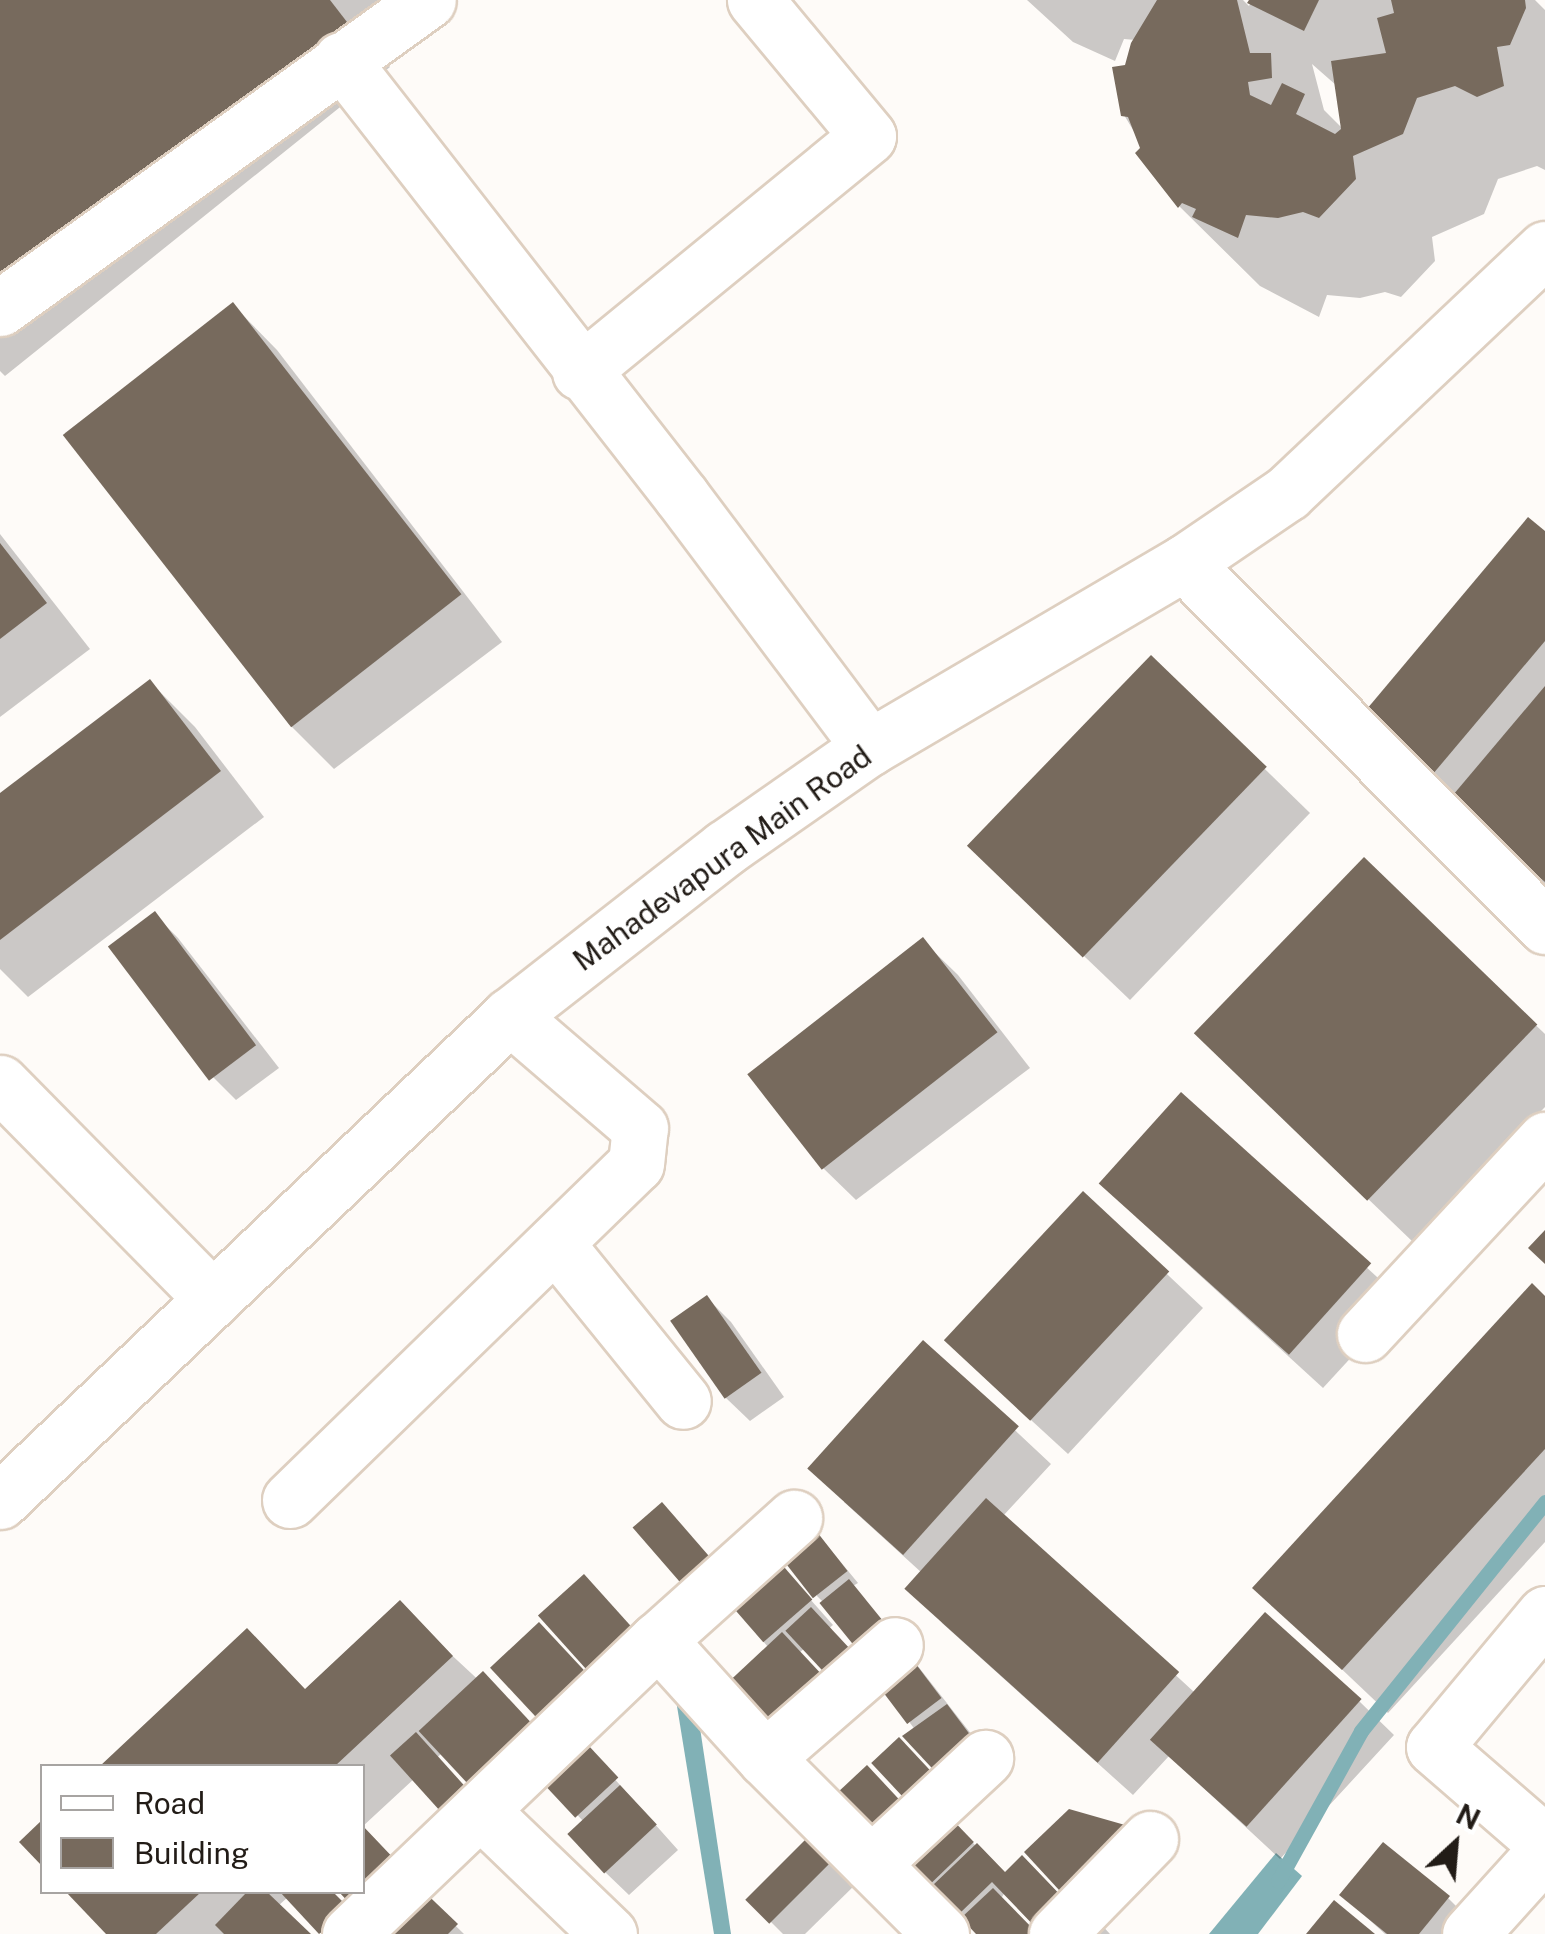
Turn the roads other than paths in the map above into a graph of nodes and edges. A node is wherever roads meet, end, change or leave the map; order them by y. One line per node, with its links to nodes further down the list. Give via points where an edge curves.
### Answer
1 (428, 0): 3 (street)
2 (755, 0): 6 (street, via 868,136)
3 (341, 60): 5 (street); 6 (street)
4 (1545, 249): 7 (street, Mahadevapura Main Road, via 1287,494)
5 (0, 308)
6 (580, 372): 8 (street)
7 (1184, 563): 8 (street, Mahadevapura Main Road); 9 (street)
8 (870, 748): 10 (street, Mahadevapura Main Road, via 725,848)
9 (1545, 926)
10 (510, 1016): 13 (street, via 640,1128 636,1164); 14 (street, Mahadevapura Main Road)
11 (0, 1084): 14 (street)
12 (1545, 1140): 15 (street)
13 (555, 1243): 16 (street); 17 (street)
14 (213, 1298): 18 (street, Mahadevapura Main Road)
15 (1365, 1334)
16 (683, 1401)
17 (290, 1500)
18 (0, 1501)
19 (794, 1518): 21 (street)
20 (1545, 1614): 26 (street, via 1434,1748)
21 (658, 1640): 24 (street); 27 (street)
22 (895, 1645): 24 (street)
23 (1545, 1670): 26 (street)
24 (765, 1758): 31 (street)
25 (985, 1758): 31 (street)
26 (1462, 1772): 29 (street)
27 (480, 1810): 32 (street); 33 (street)
28 (1150, 1838): 35 (street)
29 (1545, 1843)
30 (1545, 1851): 36 (street)
31 (872, 1864): 34 (street)
32 (350, 1934)
33 (609, 1934)
34 (941, 1934)
35 (1058, 1934)
36 (1470, 1934)

